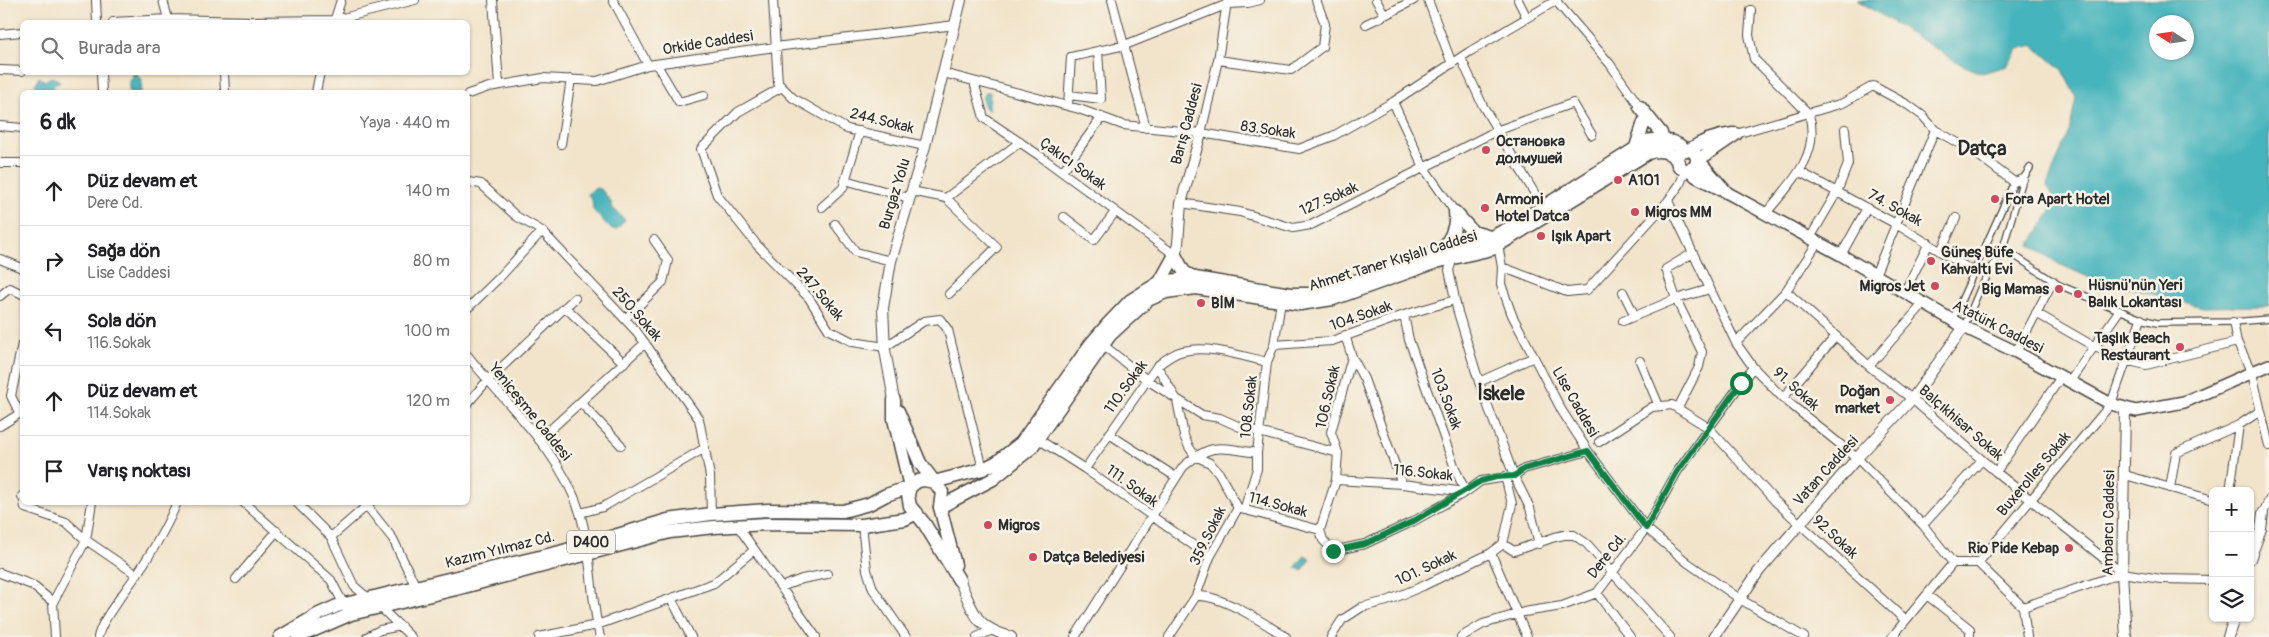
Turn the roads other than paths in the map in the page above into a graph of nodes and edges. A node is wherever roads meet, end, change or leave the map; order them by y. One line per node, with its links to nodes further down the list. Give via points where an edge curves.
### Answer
1 (96, 0): 22 (street)
2 (163, 0): 23 (street)
3 (341, 0): 24 (street)
4 (415, 0): 25 (street)
5 (493, 0): 46 (street)
6 (613, 0): 36 (street)
7 (773, 0): 31 (street)
8 (961, 0): 27 (street, Burgaz Yolu)
9 (1112, 0): 30 (street)
10 (1260, 0): 18 (street)
11 (1316, 0): 34 (street, via 1325,24 1322,47 1291,70)
12 (1376, 0): 20 (street)
13 (1414, 0): 20 (street)
14 (1419, 0): 17 (street)
15 (1518, 0): 21 (street)
16 (1556, 0): 21 (street, 83.Sokak); 56 (street, via 1610,64)
17 (1429, 1): 35 (street)
18 (1228, 2): 30 (street); 34 (street, Barış Caddesi)
19 (1751, 10): 57 (street, via 1749,34 1754,59)
20 (1385, 15): 26 (street)
21 (1527, 18): 33 (street, 83.Sokak)
22 (97, 20)
23 (163, 20)
24 (334, 20)
25 (338, 20)
26 (1366, 24)
27 (954, 25): 31 (street, Orkide Caddesi); 40 (street, Burgaz Yolu)
28 (20, 32): 29 (street)
29 (0, 34)
30 (1124, 45): 32 (street); 62 (street)
31 (775, 47): 37 (street, Orkide Caddesi); 47 (street, via 778,83)
32 (1098, 51): 53 (street, via 1071,57); 53 (street, via 1101,99)
33 (1461, 58): 35 (street, 83.Sokak); 64 (street)
34 (1218, 60): 67 (street, Barış Caddesi)
35 (1452, 64): 54 (street, 83.Sokak)
36 (648, 65): 37 (street, Orkide Caddesi); 44 (street, Orkide Caddesi, via 597,81)
37 (657, 65): 52 (street, via 679,102)
38 (0, 70): 39 (street)
39 (20, 71)
40 (943, 73): 45 (street, 83.Sokak); 73 (street, Burgaz Yolu)
41 (101, 75): 48 (street)
42 (224, 75): 49 (street)
43 (319, 75): 50 (street)
44 (571, 79): 46 (street, Orkide Caddesi, via 543,78); 71 (street)
45 (974, 82): 55 (street, 83.Sokak); 70 (street, Çakıcı Sokak, via 984,118)
46 (499, 86): 51 (street, Orkide Caddesi)
47 (782, 87): 66 (street, 244.Sokak, via 831,121); 159 (street, 247.Sokak, via 738,112 701,149 717,195 757,245 809,298 829,330 853,342)
48 (102, 90)
49 (225, 90)
50 (316, 90)
51 (470, 93)
52 (704, 95)
53 (1069, 95): 55 (street)
54 (1393, 102): 67 (street, 83.Sokak, via 1333,136 1300,149); 80 (street)
55 (1068, 106): 58 (street, 83.Sokak)
56 (1640, 107): 59 (main road); 72 (main road, via 1662,133)
57 (1809, 114): 65 (street, via 1843,103 1873,86 1916,110); 68 (street); 83 (street, via 1811,144)
58 (1102, 117): 62 (street, 83.Sokak, via 1123,125); 82 (street)
59 (1644, 122): 72 (main road); 74 (main road)
60 (0, 126): 61 (street)
61 (20, 128)
62 (1146, 128): 67 (street, 83.Sokak)
63 (1845, 129): 89 (street, via 1848,164)
64 (1498, 130): 69 (street, 127.Sokak, via 1573,104); 80 (street, 127.Sokak); 94 (street)
65 (1935, 130): 87 (street, via 1974,152); 103 (street)
66 (860, 132): 73 (street, 244.Sokak); 84 (street)
67 (1201, 133): 93 (street, Barış Caddesi)
68 (1736, 134): 75 (main road, via 1719,136); 76 (main road)
69 (1592, 135)
70 (1020, 142): 82 (street, Çakıcı Sokak); 91 (street)
71 (561, 144)
72 (1659, 145): 74 (main road, Ahmet Taner Kışlalı Caddesi); 75 (main road, via 1680,144); 79 (main road); 107 (main road, Ahmet Taner Kışlalı Caddesi)
73 (925, 146): 90 (street, Burgaz Yolu)
74 (1636, 147): 94 (main road, Ahmet Taner Kışlalı Caddesi)
75 (1687, 150): 76 (main road, via 1694,152); 79 (main road, via 1680,153)
76 (1698, 160): 79 (main road); 88 (main road)
77 (0, 163): 78 (street)
78 (20, 163)
79 (1684, 167): 88 (main road); 92 (street, via 1680,184)
80 (1424, 168): 93 (street, 127.Sokak, via 1311,225 1293,228 1240,212); 98 (street)
81 (2030, 168): 85 (street)
82 (1062, 172): 97 (street, Çakıcı Sokak)
83 (1800, 172): 89 (street, 74. Sokak); 99 (street)
84 (845, 180): 90 (street); 95 (street, via 843,188)
85 (2023, 180): 87 (street); 109 (street)
86 (470, 182): 104 (street, 250.Sokak, via 481,184 516,216)
87 (2014, 182): 110 (street)
88 (1726, 192): 99 (main road, Atatürk Caddesi)
89 (1837, 192): 96 (street, 74. Sokak); 106 (street)
90 (910, 194): 91 (street); 119 (street, Burgaz Yolu)
91 (946, 198): 132 (street, via 997,248)
92 (1668, 201): 113 (street, 91. Sokak); 120 (street, via 1587,290 1567,292)
93 (1181, 203): 114 (street, Barış Caddesi)
94 (1542, 206): 107 (main road, Ahmet Taner Kışlalı Caddesi)
95 (822, 207)
96 (1867, 208): 103 (street, 74. Sokak); 115 (street)
97 (1115, 212): 100 (street, via 1094,240); 114 (street, Çakıcı Sokak)
98 (1455, 212): 107 (main road, via 1473,232); 111 (main road, via 1455,224)
99 (1766, 213): 106 (main road, Atatürk Caddesi)
100 (1064, 217)
101 (1956, 218): 112 (street)
102 (835, 224): 119 (street, via 856,252)
103 (1896, 224): 108 (street, 74. Sokak); 123 (street)
104 (542, 231): 139 (street); 145 (street, 250.Sokak)
105 (654, 240): 145 (street, via 668,260 663,282)
106 (1814, 240): 115 (main road, Atatürk Caddesi); 128 (street)
107 (1496, 241): 111 (main road, Ahmet Taner Kışlalı Caddesi); 117 (main road, Ahmet Taner Kışlalı Caddesi); 120 (street, Lise Caddesi)
108 (1929, 243): 112 (street, 74. Sokak); 131 (street)
109 (2003, 248): 116 (street); 125 (street)
110 (1984, 250): 116 (street); 122 (street)
111 (1441, 251): 124 (main road, Ahmet Taner Kışlalı Caddesi, via 1332,290 1312,294 1291,294)
112 (1940, 251): 122 (street, 74. Sokak)
113 (1693, 253): 127 (street, 91. Sokak); 135 (street, via 1666,269)
114 (1175, 255): 124 (main road, via 1184,272); 126 (main road)
115 (1841, 255): 123 (main road, Atatürk Caddesi)
116 (1999, 257): 151 (street, via 1980,288)
117 (1453, 258): 136 (street, via 1449,270); 137 (main road, Ahmet Taner Kışlalı Caddesi, via 1324,301)
118 (0, 259): 121 (street)
119 (891, 261): 159 (street, Burgaz Yolu, via 883,308)
120 (1502, 266): 164 (street, Lise Caddesi, via 1501,284 1505,298)
121 (20, 267)
122 (1974, 272): 149 (street)
123 (1876, 275): 131 (main road, Atatürk Caddesi)
124 (1195, 278): 126 (main road, Ahmet Taner Kışlalı Caddesi)
125 (2053, 281): 141 (street); 142 (street)
126 (1160, 282): 209 (main road, Ahmet Taner Kışlalı Caddesi, via 1131,300 1108,324 1021,444)
127 (1710, 289): 135 (street); 156 (street, 91. Sokak)
128 (1786, 291): 153 (street, Balçıkhisar Sokak); 156 (street)
129 (1624, 292): 144 (street)
130 (20, 293): 133 (street, via 10,288)
131 (1904, 293): 138 (main road, Atatürk Caddesi)
132 (949, 294)
133 (0, 296)
134 (575, 298): 140 (street)
135 (1676, 299): 144 (street); 187 (street, via 1702,352 1699,366)
136 (1455, 300): 143 (street, 104.Sokak); 178 (street)
137 (1281, 302): 157 (main road, Ahmet Taner Kışlalı Caddesi, via 1212,289 1166,292 1148,300); 158 (street, 108.Sokak)
138 (1923, 304): 149 (main road, Atatürk Caddesi); 172 (street)
139 (470, 306)
140 (565, 307): 169 (street); 177 (street)
141 (2119, 311): 146 (street); 160 (street)
142 (2036, 313): 160 (street); 161 (street)
143 (1404, 315): 152 (street, 104.Sokak); 221 (street, 103.Sokak, via 1409,340)
144 (1634, 316): 148 (street)
145 (625, 319): 155 (street, 250.Sokak)
146 (2141, 319): 150 (street, via 2157,323); 166 (street)
147 (2269, 319): 150 (street)
148 (1623, 321)
149 (1952, 321): 151 (main road, Atatürk Caddesi)
150 (2232, 322): 154 (street)
151 (1964, 327): 161 (main road, Atatürk Caddesi); 180 (street, Vatan Caddesi)
152 (1345, 335): 158 (street, 104.Sokak, via 1332,341); 163 (street)
153 (1835, 337): 172 (street, Balçıkhisar Sokak); 179 (street)
154 (2237, 342): 166 (street, via 2146,365); 174 (street)
155 (645, 343): 169 (street); 202 (street, 250.Sokak, via 699,419)
156 (1736, 343): 173 (street, 91. Sokak)
157 (1103, 345): 176 (street); 197 (main road, Ahmet Taner Kışlalı Caddesi)
158 (1274, 345): 168 (street, 108.Sokak)
159 (885, 346): 181 (street, Burgaz Yolu); 209 (street, via 924,321 940,320 948,330)
160 (2095, 348): 166 (street); 175 (street)
161 (2016, 352): 175 (main road, Atatürk Caddesi)
162 (20, 353): 189 (street, via 11,396)
163 (1352, 356): 204 (street, 106.Sokak, via 1332,432); 217 (street, via 1364,379)
164 (1534, 357): 178 (street); 203 (street, Lise Caddesi, via 1562,411)
165 (470, 359): 177 (street, Yeniçeşme Caddesi)
166 (2125, 360): 185 (street)
167 (1640, 361): 186 (street)
168 (1267, 362): 171 (street, 110.Sokak, via 1220,351 1190,350 1169,356); 195 (street, 108.Sokak)
169 (624, 363): 184 (street)
170 (2269, 365): 174 (main road, Atatürk Caddesi)
171 (1157, 366): 176 (street, 110.Sokak); 182 (street)
172 (1869, 366): 180 (street, Balçıkhisar Sokak)
173 (1753, 367): 179 (street, 91. Sokak); 194 (street, Dere Cd.)
174 (2252, 373): 188 (main road, Atatürk Caddesi, via 2184,402 2136,411); 190 (street)
175 (2066, 379): 185 (main road, Atatürk Caddesi); 211 (street)
176 (1147, 380): 182 (street); 196 (street, 110.Sokak)
177 (487, 381): 183 (street); 198 (street, Yeniçeşme Caddesi)
178 (1479, 382): 213 (street)
179 (1783, 398): 207 (street, 91. Sokak)
180 (1912, 399): 207 (street, Vatan Caddesi); 208 (street, Balçıkhisar Sokak)
181 (894, 400): 216 (main road, via 920,463); 219 (main road, via 894,419)
182 (1178, 400): 195 (street, via 1202,415); 206 (street, via 1184,436)
183 (470, 401)
184 (581, 403): 198 (street); 200 (street)
185 (2111, 404): 188 (main road, Atatürk Caddesi); 222 (street, Buxerolles Sokak)
186 (1659, 406): 187 (street); 199 (street, via 1652,407)
187 (1678, 408): 194 (street)
188 (2125, 409): 212 (street, Ambarcı Caddesi)
189 (20, 411)
190 (2260, 411): 192 (street); 201 (street)
191 (20, 414): 193 (street)
192 (2239, 425): 218 (street); 220 (street, via 2176,453)
193 (0, 426)
194 (1709, 428): 239 (street, 92.Sokak, via 1775,501); 243 (street, Dere Cd., via 1677,472)
195 (1260, 432): 204 (street); 205 (street, 108.Sokak)
196 (1109, 434): 210 (street, 110.Sokak); 214 (street)
197 (1038, 439): 210 (street, 111. Sokak); 232 (main road, Ahmet Taner Kışlalı Caddesi, via 993,479)
198 (539, 440): 234 (street, Yeniçeşme Caddesi, via 561,470)
199 (1599, 442)
200 (621, 445)
201 (2269, 446)
202 (705, 448): 234 (street, via 602,507); 237 (street, 250.Sokak, via 710,476)
203 (1588, 451): 213 (street, 116.Sokak); 243 (street, Lise Caddesi)
204 (1338, 452): 215 (street, 106.Sokak)
205 (1257, 453): 206 (street, 108.Sokak, via 1217,447); 233 (street, via 1257,469)
206 (1195, 456): 214 (street); 233 (street, 359.Sokak, via 1219,472)
207 (1857, 458): 239 (street, Vatan Caddesi); 241 (street, 91. Sokak)
208 (1982, 460): 211 (street, Balçıkhisar Sokak); 241 (street)
209 (983, 469): 216 (main road, Ahmet Taner Kışlalı Caddesi)
210 (1085, 469): 238 (street, 111. Sokak)
211 (1996, 472): 222 (street, Balçıkhisar Sokak)
212 (2125, 475): 220 (street); 260 (street, Ambarcı Caddesi)
213 (1509, 476): 221 (street, 116.Sokak, via 1481,481); 249 (street, via 1512,504); 250 (street, via 1530,508)
214 (1176, 477): 238 (street)
215 (1336, 480): 217 (street, 116.Sokak); 244 (street, 106.Sokak)
216 (934, 482): 219 (main road, D400, via 924,480); 232 (main road, via 942,492)
217 (1402, 484): 221 (street, 116.Sokak)
218 (2231, 487)
219 (910, 488): 235 (main road, via 908,500); 237 (main road, Kazım Yılmaz Cd. / D400, via 843,511 768,510)
220 (2170, 488): 223 (street)
221 (1466, 492): 244 (street, 114.Sokak, via 1365,544 1333,551 1323,540)
222 (2030, 499): 256 (street, Buxerolles Sokak); 260 (street, Balçıkhisar Sokak)
223 (2209, 499)
224 (2269, 500): 236 (street)
225 (24, 505): 248 (street, via 25,508 66,522)
226 (92, 505): 248 (street)
227 (175, 505): 262 (street)
228 (247, 505): 246 (street)
229 (299, 505): 247 (street)
230 (368, 505): 247 (street)
231 (370, 505): 267 (street, via 393,539)
232 (940, 507): 235 (main road, D400, via 929,514); 264 (main road)
233 (1241, 509): 244 (street, 114.Sokak); 255 (street, 359.Sokak)
234 (580, 513): 251 (street, Yeniçeşme Caddesi)
235 (917, 513): 242 (main road, Kazım Yılmaz Cd. / D400, via 905,519); 264 (main road)
236 (2264, 513): 245 (street)
237 (710, 514): 251 (main road, Kazım Yılmaz Cd. / D400, via 668,520)
238 (1150, 517): 255 (street, 111. Sokak); 297 (street)
239 (1800, 523): 272 (street, Vatan Caddesi); 279 (street, 92.Sokak)
240 (737, 525): 242 (main road, Kazım Yılmaz Cd. / D400); 251 (main road, Kazım Yılmaz Cd. / D400, via 670,532); 252 (street)
241 (1922, 525): 257 (street, 91. Sokak)
242 (862, 526): 294 (street, via 867,570 873,589)
243 (1646, 528): 259 (street, Dere Cd.); 272 (street, Lise Caddesi, via 1688,563)
244 (1320, 530)
245 (2265, 530): 253 (street)
246 (277, 531): 263 (street); 275 (street, via 331,580)
247 (331, 537): 271 (street, via 354,586)
248 (86, 540): 262 (street); 274 (street)
249 (1503, 544): 250 (street, via 1514,551); 254 (street, 101. Sokak)
250 (1538, 544): 259 (street, via 1555,537 1574,535 1587,544)
251 (587, 550): 267 (main road, Kazım Yılmaz Cd. / D400, via 560,552); 276 (main road, Kazım Yılmaz Cd. / D400); 281 (street, Yeniçeşme Caddesi)
252 (754, 550): 266 (street); 273 (street, via 714,583)
253 (2254, 551)
254 (1491, 553): 278 (street); 300 (street, 101. Sokak, via 1387,601 1362,607 1342,620)
255 (1210, 557): 270 (street, 359.Sokak)
256 (1978, 562): 257 (street); 277 (street)
257 (1953, 563): 269 (street)
258 (0, 573): 274 (street, via 32,585)
259 (1611, 573): 268 (street, Dere Cd.); 304 (street)
260 (2122, 573): 265 (street, via 2161,579); 277 (street); 310 (street, Ambarcı Caddesi)
261 (827, 574): 266 (street)
262 (137, 575): 286 (street, via 112,610)
263 (236, 579)
264 (959, 580): 283 (street, via 979,621)
265 (2209, 580)
266 (781, 586): 293 (street)
267 (416, 587): 271 (main road, Kazım Yılmaz Cd. / D400)
268 (1597, 593): 278 (street, Dere Cd., via 1562,606); 303 (street)
269 (1927, 595): 279 (street); 308 (street, via 1970,629)
270 (1196, 596): 298 (street, 359.Sokak); 299 (street, via 1204,596 1247,613)
271 (368, 598): 275 (main road, Kazım Yılmaz Cd. / D400)
272 (1740, 599): 305 (street, Vatan Caddesi); 306 (street, Lise Caddesi)
273 (672, 600): 281 (street); 292 (street)
274 (53, 602): 285 (street)
275 (344, 605): 287 (main road, Kazım Yılmaz Cd. / D400, via 319,614)
276 (380, 607): 282 (street); 288 (main road, Kazım Yılmaz Cd. / D400, via 332,621)
277 (2022, 607): 309 (street)
278 (1519, 614): 301 (street, Dere Cd., via 1483,624); 302 (street)
279 (1905, 620): 307 (street)
280 (2233, 622): 311 (street)
281 (597, 625): 290 (street); 291 (street, Yeniçeşme Caddesi)
282 (401, 626): 284 (street, via 380,630); 289 (street)
283 (990, 631): 295 (street); 296 (street)
284 (372, 636)
285 (56, 637)
286 (98, 637)
287 (280, 637)
288 (298, 637)
289 (411, 637)
290 (539, 637)
291 (600, 637)
292 (691, 637)
293 (816, 637)
294 (906, 637)
295 (977, 637)
296 (1011, 637)
297 (1075, 637)
298 (1169, 637)
299 (1286, 637)
300 (1331, 637)
301 (1461, 637)
302 (1528, 637)
303 (1630, 637)
304 (1670, 637)
305 (1714, 637)
306 (1804, 637)
307 (1892, 637)
308 (1970, 637)
309 (2027, 637)
310 (2126, 637)
311 (2228, 637)

